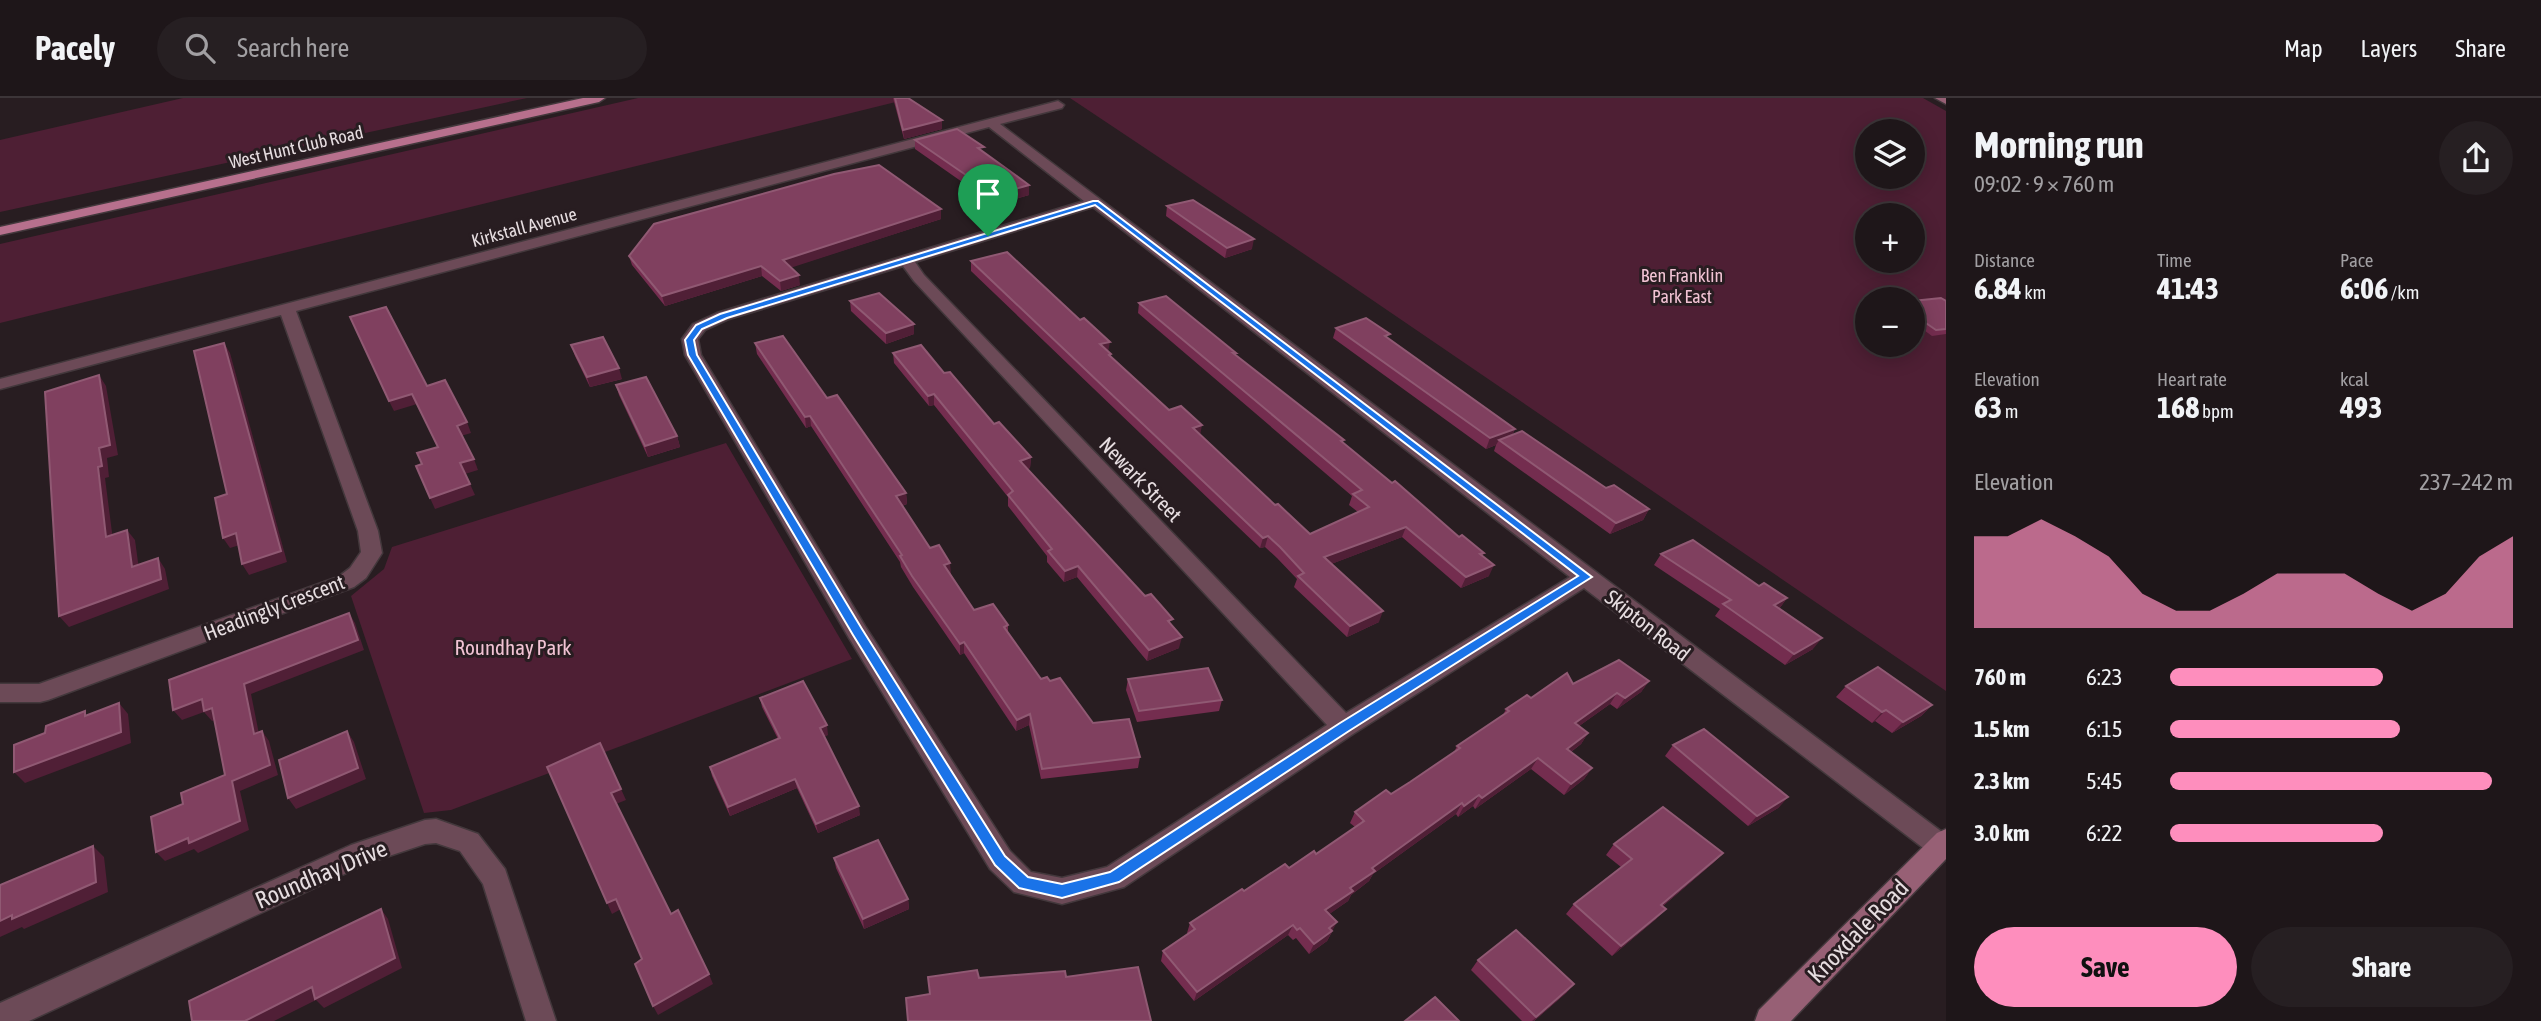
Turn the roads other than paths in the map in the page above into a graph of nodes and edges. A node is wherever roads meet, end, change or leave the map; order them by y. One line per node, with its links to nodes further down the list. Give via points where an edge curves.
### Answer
1 (549, 98): 6 (main road, West Hunt Club Road)
2 (599, 98): 7 (main road, West Hunt Club Road)
3 (1058, 105): 4 (street, Kirkstall Avenue)
4 (990, 122): 5 (street, Skipton Road); 9 (street, Kirkstall Avenue)
5 (1096, 202): 8 (street); 11 (street, Skipton Road)
6 (0, 218)
7 (0, 231)
8 (906, 261): 13 (street, Newark Street); 13 (street, via 723,316 699,327 690,340 693,355 858,632 1000,860 1024,883 1062,891 1114,878)
9 (287, 309): 10 (street, Kirkstall Avenue); 12 (street, Headingly Crescent, via 368,531 372,552 358,573 345,582 40,694)
10 (0, 384)
11 (1586, 577): 13 (street); 14 (street, Skipton Road, via 1876,800)
12 (0, 693)
13 (1344, 727)
14 (1943, 843): 17 (street, Knoxdale Road)
15 (0, 1019): 16 (street, Roundhay Drive, via 361,853 436,831 469,842 495,878)
16 (541, 1021)
17 (1770, 1021)

